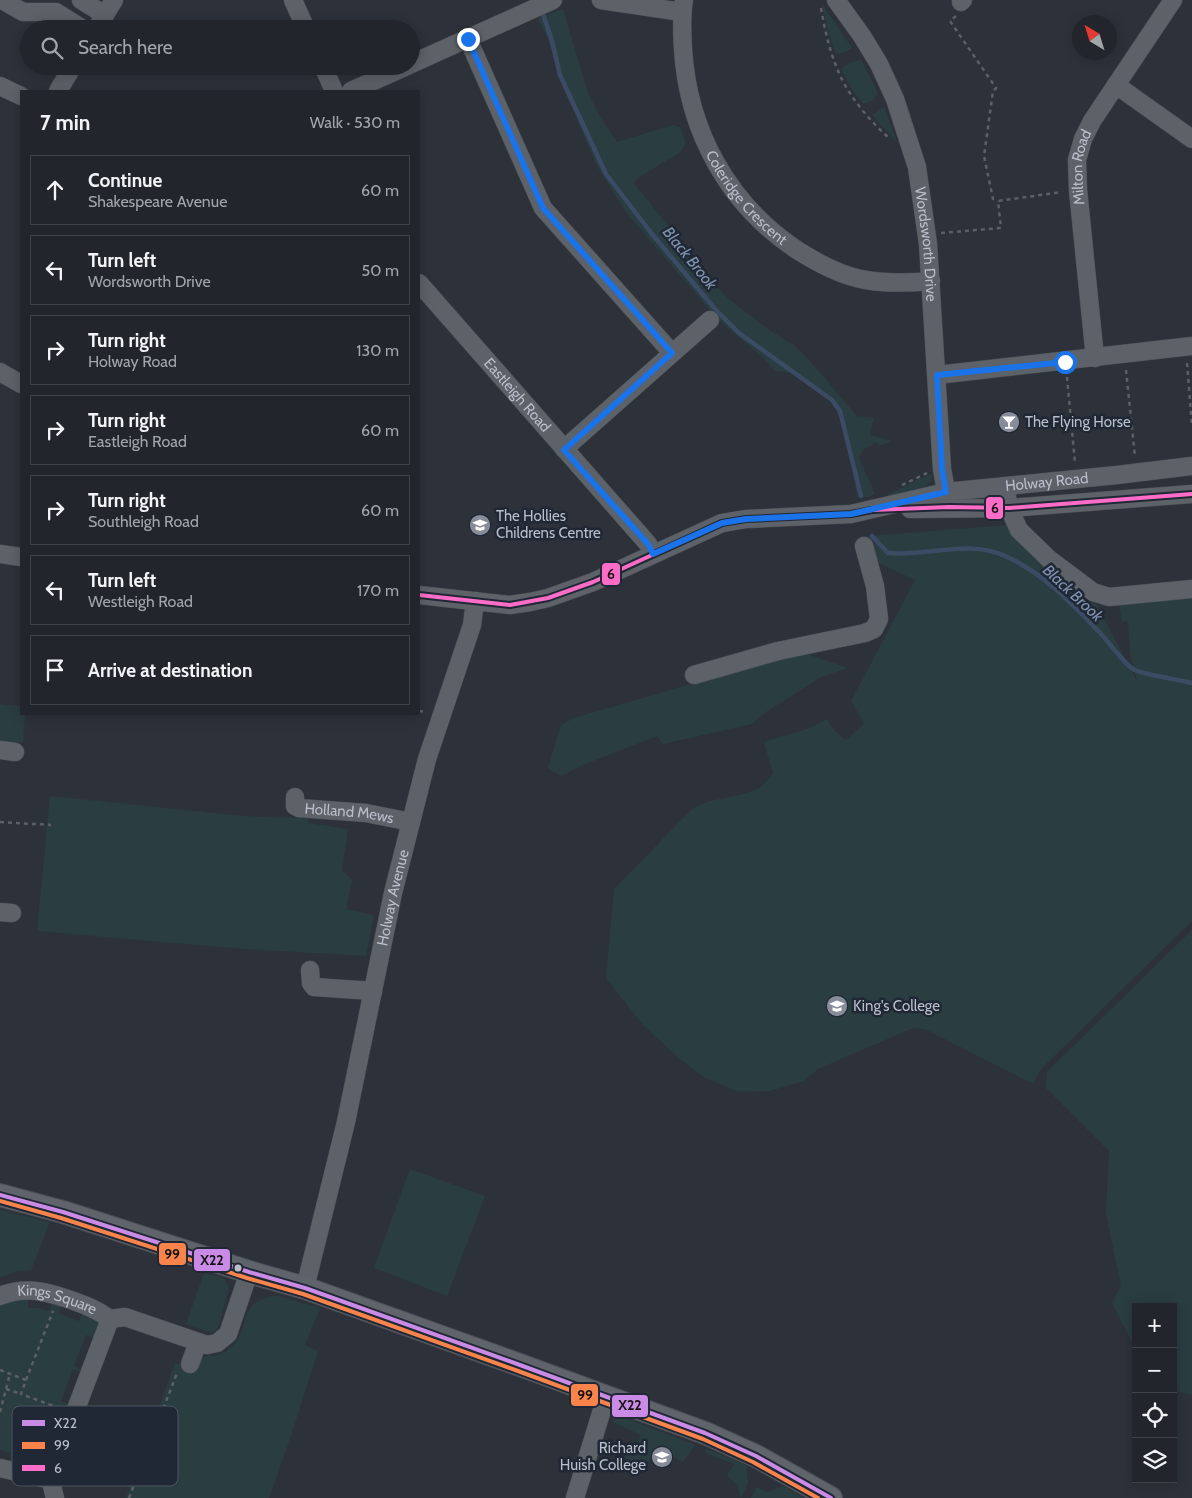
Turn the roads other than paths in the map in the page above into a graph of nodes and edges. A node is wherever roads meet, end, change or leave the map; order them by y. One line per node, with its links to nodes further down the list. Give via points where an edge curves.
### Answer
1 (2, 0): 10 (street, via 23,12 56,12)
2 (81, 0): 9 (street)
3 (601, 0): 8 (street)
4 (1173, 0): 17 (street, Milton Road)
5 (551, 1): 12 (street)
6 (299, 2): 11 (street)
7 (828, 2): 24 (street, Wordsworth Drive, via 862,36 896,98 923,202)
8 (683, 6): 24 (street, Coleridge Crescent, via 684,66 690,104 715,162 744,204 782,240 829,268 866,280 892,283)
9 (105, 14)
10 (69, 20)
11 (304, 20)
12 (468, 39): 13 (street); 28 (street, via 543,208)
13 (420, 60)
14 (68, 75): 19 (street)
15 (327, 75): 20 (street)
16 (387, 75): 21 (street)
17 (1116, 85): 23 (street); 29 (street, Milton Road, via 1092,121 1077,160)
18 (0, 87): 22 (street)
19 (59, 90)
20 (334, 90)
21 (353, 90)
22 (20, 96)
23 (1192, 139)
24 (931, 281): 31 (street, Wordsworth Drive)
25 (420, 284): 33 (street, Eastleigh Road)
26 (710, 320): 28 (street)
27 (1189, 346): 29 (street)
28 (672, 353): 33 (street)
29 (1095, 358): 31 (street)
30 (0, 372): 32 (street)
31 (937, 375): 37 (street, Wordsworth Drive, via 942,469)
32 (20, 383)
33 (564, 450): 41 (street, Eastleigh Road, via 648,544)
34 (1192, 466): 35 (street, Holway Road)
35 (1005, 485): 37 (street, Holway Road); 38 (street)
36 (1192, 494): 38 (street, Holway Road)
37 (948, 499): 38 (street, Holway Road); 41 (street, Holway Road, via 851,514 722,523)
38 (1009, 508): 43 (street, via 1019,530 1049,559 1093,592 1109,597)
39 (864, 546): 46 (street, via 879,619 874,629 865,634 778,651)
40 (0, 554): 42 (street)
41 (653, 554): 45 (street, Holway Road, via 548,598 510,605)
42 (20, 557)
43 (1192, 588)
44 (420, 595): 45 (street, Holway Road)
45 (475, 601): 48 (street, Holway Avenue, via 472,625 427,760)
46 (694, 675)
47 (295, 797): 48 (street, Holland Mews, via 295,806 299,808)
48 (411, 822): 50 (street, Holway Avenue)
49 (310, 970): 50 (street, via 314,986)
50 (373, 991): 53 (street, Holway Avenue, via 346,1122)
51 (0, 1195): 52 (main road)
52 (249, 1272): 53 (main road); 56 (street, Kings Square, via 228,1334 217,1343 207,1345)
53 (305, 1288): 58 (main road)
54 (0, 1296): 55 (street, Kings Square, via 33,1290 96,1309)
55 (110, 1319): 56 (street, Kings Square, via 126,1317); 59 (street, Kings Square)
56 (198, 1342): 57 (street)
57 (190, 1364)
58 (606, 1397): 60 (street); 61 (main road, via 730,1444)
59 (78, 1406)
60 (576, 1498)
61 (831, 1498)

